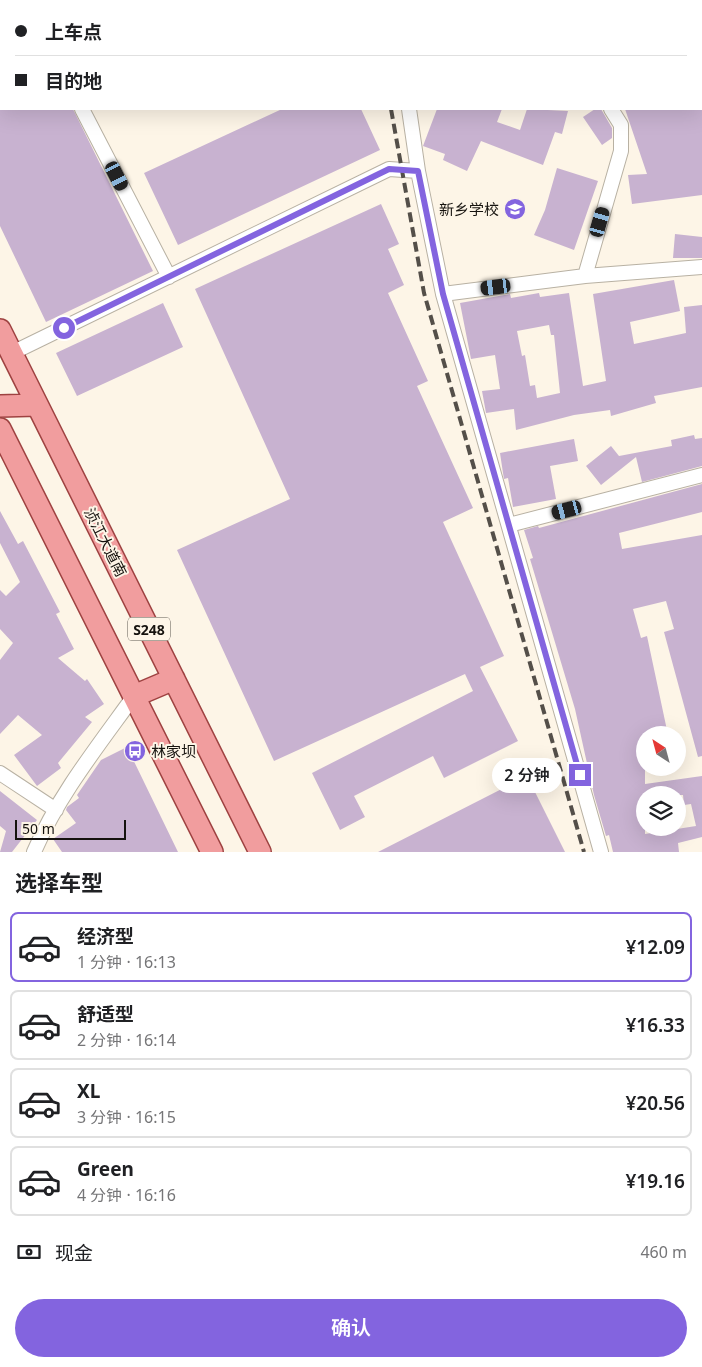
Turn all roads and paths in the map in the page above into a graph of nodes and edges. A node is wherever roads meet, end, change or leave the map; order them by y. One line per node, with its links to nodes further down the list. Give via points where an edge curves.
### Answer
1 (83, 110): 7 (street)
2 (409, 110): 4 (street)
3 (612, 110): 6 (street, via 621,125 621,151)
4 (418, 171): 7 (street, via 389,169); 8 (street)
5 (702, 267): 6 (street)
6 (585, 276): 8 (street)
7 (169, 277): 10 (street)
8 (443, 294): 15 (street)
9 (0, 330): 10 (main road, S248)
10 (12, 353): 11 (main road, S248)
11 (37, 405): 12 (main road); 16 (main road, 浈江大道南 / S248)
12 (0, 406)
13 (0, 429): 17 (main road, S248)
14 (702, 475): 15 (street)
15 (509, 525): 23 (street)
16 (174, 679): 17 (main road); 22 (main road, 浈江大道南 / S248)
17 (134, 696): 19 (street, via 88,758); 21 (main road, S248)
18 (0, 773): 19 (street)
19 (56, 810): 20 (street, via 43,829)
20 (34, 852)
21 (212, 852)
22 (260, 852)
23 (602, 852)

